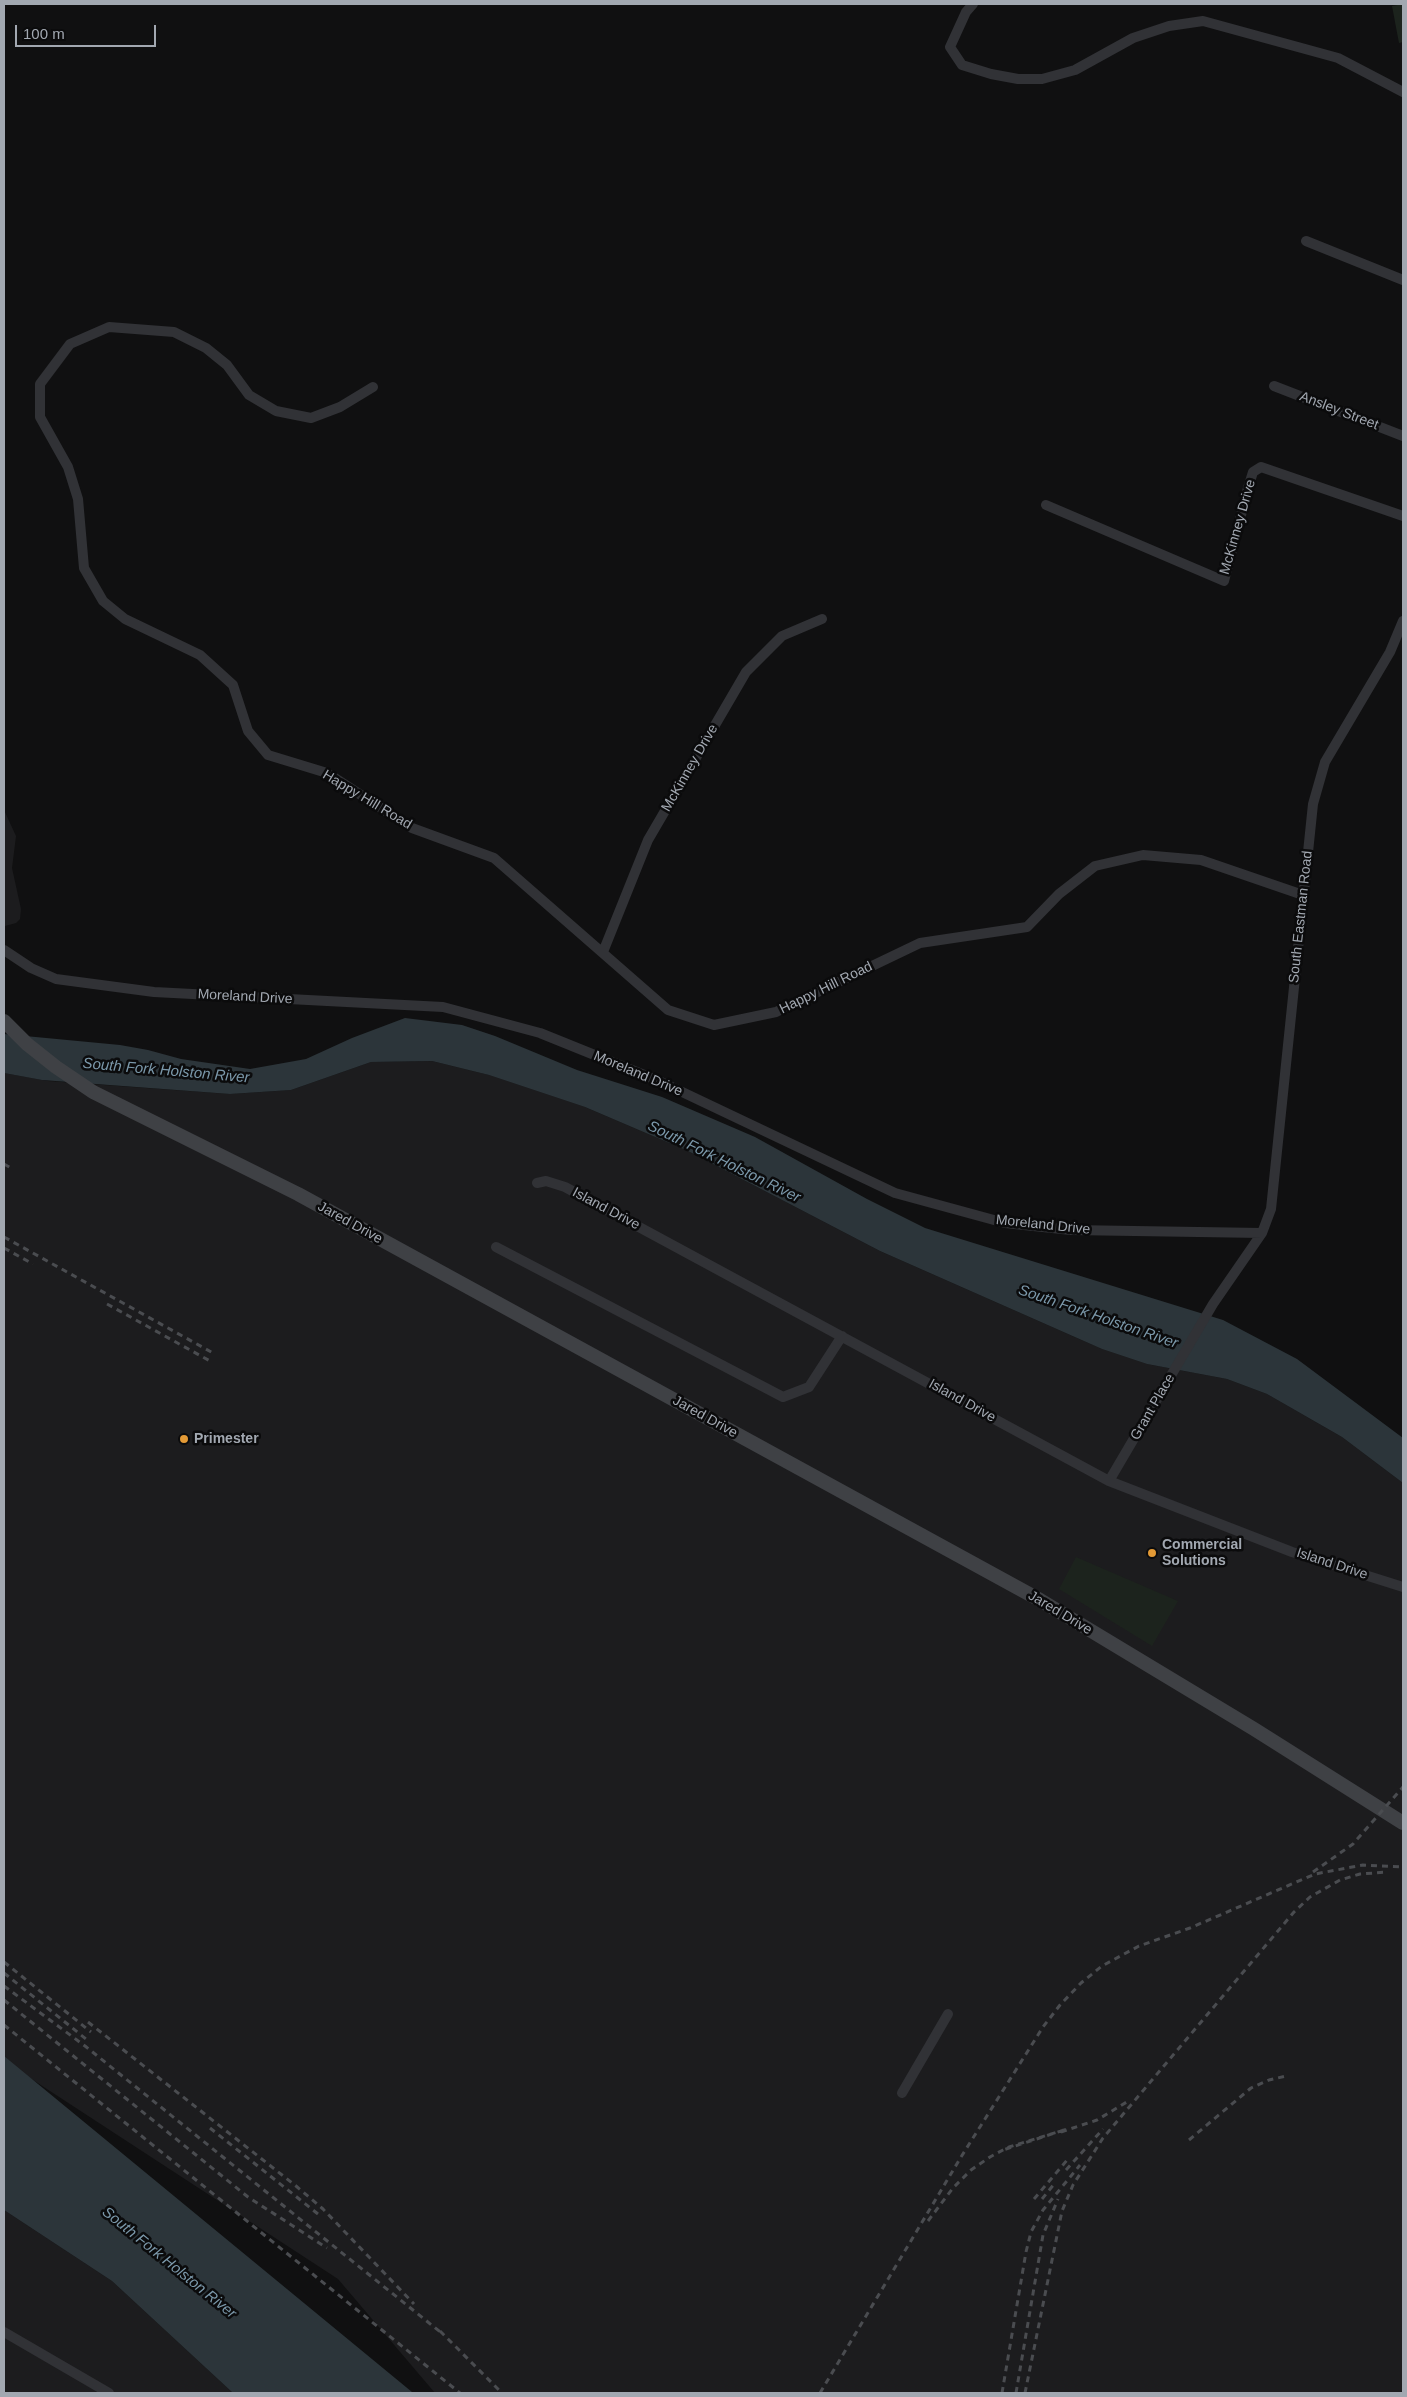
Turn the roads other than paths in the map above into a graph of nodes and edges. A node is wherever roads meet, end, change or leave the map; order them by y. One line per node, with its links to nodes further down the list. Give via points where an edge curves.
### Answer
1 (973, 4): 2 (street, via 950,47 962,64 991,74 1042,79 1075,70 1132,38 1169,26 1203,21 1338,58)
2 (1403, 92)
3 (1306, 241): 4 (street)
4 (1403, 280)
5 (1274, 386): 7 (street, Ansley Street)
6 (373, 388): 14 (street, Happy Hill Road, via 340,407 311,418 276,411 249,395 227,365 206,348 174,332 109,327 70,344 40,384 40,417 68,467 78,498 84,568 103,601 125,619 200,655 234,685 248,731 268,755 327,773 412,828 494,858)
7 (1403, 436)
8 (1046, 505): 9 (street, McKinney Drive, via 1224,581 1253,472 1261,466)
9 (1403, 516)
10 (822, 619): 14 (street, McKinney Drive, via 782,636 746,672 648,840)
11 (1403, 621): 12 (street, South Eastman Road, via 1390,652 1325,762 1313,804)
12 (1304, 895): 14 (street, Happy Hill Road, via 1201,860 1143,855 1095,866 1059,894 1027,927 920,943 776,1012 714,1025 668,1010); 17 (street, South Eastman Road, via 1271,1209)
13 (4, 950): 17 (street, Moreland Drive, via 31,968 56,979 154,992 443,1007 540,1033 659,1081 895,1193 1005,1224 1071,1230)
14 (603, 952)
15 (4, 1021): 22 (main road, Jared Drive, via 27,1044 93,1092 298,1194 1040,1600)
16 (537, 1183): 19 (street, Island Drive, via 554,1182 565,1187)
17 (1262, 1233): 20 (street, Grant Place, via 1207,1315)
18 (496, 1247): 19 (street, via 783,1397 809,1387)
19 (842, 1336): 20 (street, Island Drive)
20 (1109, 1481): 21 (street, Island Drive, via 1292,1552)
21 (1403, 1587)
22 (1403, 1823)
23 (948, 2014): 24 (street)
24 (902, 2093)
25 (4, 2332): 26 (street)
26 (109, 2393)

